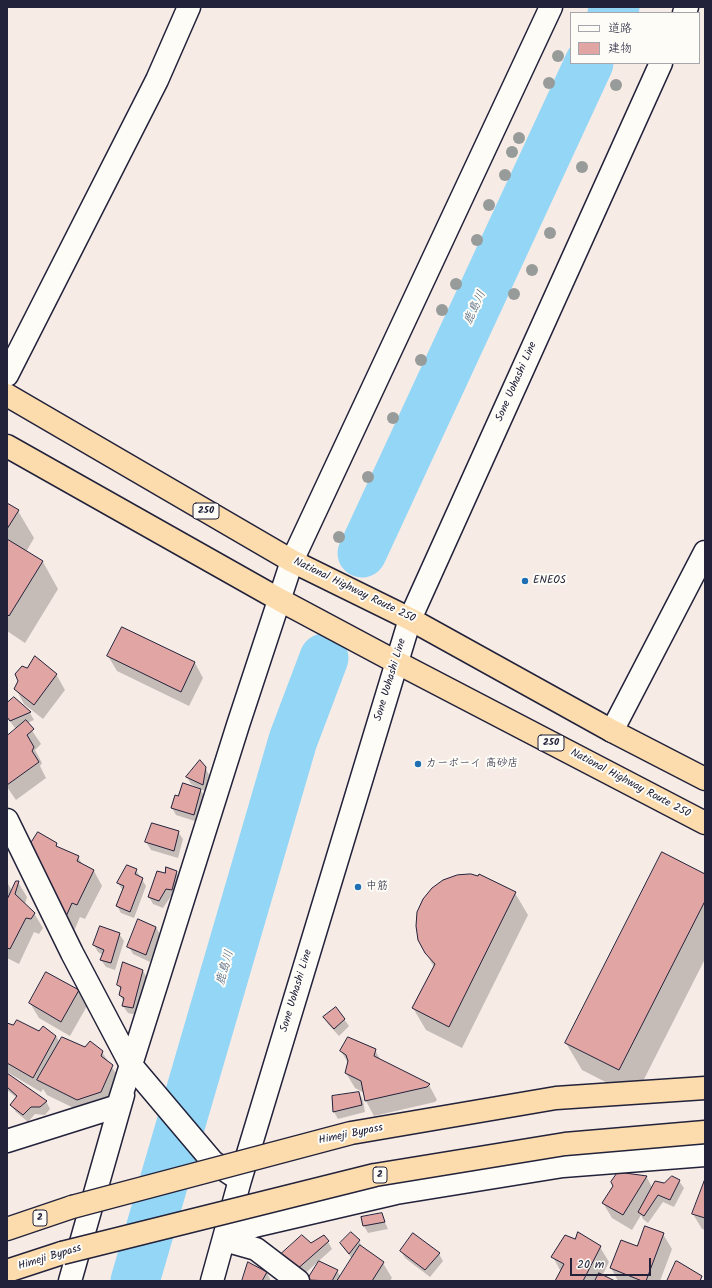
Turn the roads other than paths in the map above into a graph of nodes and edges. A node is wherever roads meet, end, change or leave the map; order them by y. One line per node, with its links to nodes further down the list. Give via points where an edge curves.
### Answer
1 (190, 7): 4 (street, via 157,80)
2 (551, 7): 8 (street)
3 (662, 64): 10 (street, Sone Uohashi Line)
4 (7, 375)
5 (7, 395): 8 (highway, National Highway Route 250 / 250)
6 (7, 446): 9 (highway, National Highway Route 250 / 250)
7 (705, 552): 12 (street)
8 (292, 561): 9 (street); 10 (highway, National Highway Route 250 / 250)
9 (280, 600): 11 (highway, National Highway Route 250 / 250); 16 (street)
10 (410, 619): 11 (street, Sone Uohashi Line); 12 (highway, National Highway Route 250 / 250)
11 (396, 662): 15 (highway, National Highway Route 250 / 250); 21 (street, Sone Uohashi Line)
12 (612, 731): 13 (highway, National Highway Route 250 / 250)
13 (705, 778)
14 (7, 820): 16 (street, via 72,953)
15 (705, 823)
16 (132, 1065): 19 (street, via 118,1106); 21 (street, via 213,1162); 25 (street)
17 (705, 1088): 22 (highway, Himeji Bypass / 2, bridge, via 556,1098 351,1133 72,1207)
18 (705, 1132): 24 (highway, Himeji Bypass / 2, bridge, via 565,1144 375,1176 62,1253)
19 (7, 1141)
20 (705, 1155): 23 (street, via 563,1166 396,1193 254,1226)
21 (240, 1180): 23 (street, Sone Uohashi Line)
22 (7, 1229)
23 (224, 1240): 26 (street, Sone Uohashi Line); 27 (street, via 256,1250)
24 (7, 1271)
25 (70, 1281)
26 (212, 1281)
27 (298, 1281)

